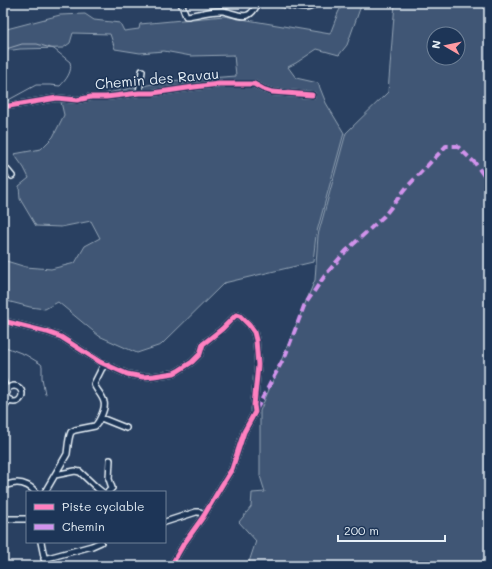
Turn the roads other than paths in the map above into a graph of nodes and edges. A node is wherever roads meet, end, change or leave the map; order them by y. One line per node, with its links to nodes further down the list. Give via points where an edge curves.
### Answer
1 (258, 3): 4 (street, via 255,9 243,16 224,11 186,16)
2 (279, 3): 3 (street, via 304,8 310,8)
3 (315, 3)
4 (182, 6)
5 (142, 70): 6 (street)
6 (139, 93): 7 (street, Chemin des Ravau, via 219,84 254,84 272,92); 8 (street, Chemin des Ravau, via 77,100 57,98)
7 (312, 95)
8 (3, 107)
9 (3, 165): 10 (street)
10 (12, 176)
11 (3, 321): 12 (street, via 61,337)
12 (106, 364): 17 (street, via 94,384 104,402); 26 (street, via 127,374 143,377 178,371 192,362 200,354 203,344 226,326 233,317 240,316 254,332 258,365 255,412 244,432 232,469)
13 (3, 381): 14 (street)
14 (7, 392): 15 (street); 15 (street, via 10,387 15,386 22,391 18,401)
15 (10, 400): 16 (street)
16 (3, 407)
17 (101, 418): 18 (street); 20 (street, via 95,426 71,432 67,454)
18 (126, 428)
19 (110, 460): 25 (street, via 109,479 112,488)
20 (55, 475): 23 (street); 24 (street, via 75,470)
21 (3, 486): 22 (street, via 17,483 30,486)
22 (34, 491)
23 (47, 491)
24 (101, 491)
25 (109, 491)
26 (203, 517): 29 (street, via 200,512 196,512); 34 (street)
27 (3, 519): 28 (street)
28 (26, 519)
29 (166, 522)
30 (41, 543): 32 (street)
31 (100, 543): 32 (street)
32 (44, 559): 33 (street)
33 (46, 566)
34 (171, 566)

